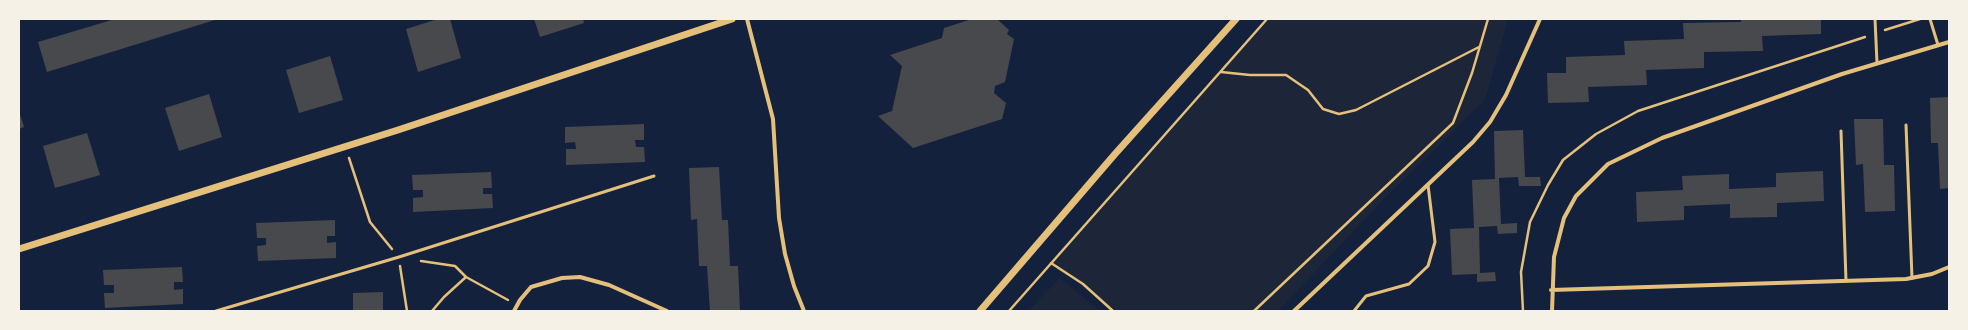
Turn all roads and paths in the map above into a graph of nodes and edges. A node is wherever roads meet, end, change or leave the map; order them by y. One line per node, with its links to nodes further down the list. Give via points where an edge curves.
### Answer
1 (732, 19): 16 (street)
2 (747, 19): 33 (street, via 773,119 779,218 785,254)
3 (1236, 19): 34 (street)
4 (1267, 19): 13 (path)
5 (1488, 19): 11 (path)
6 (1540, 19): 18 (street, via 1506,95 1490,122 1474,142)
7 (1875, 19): 12 (lane)
8 (1930, 19): 10 (lane)
9 (1949, 42): 10 (street)
10 (1938, 45): 12 (street)
11 (1479, 47): 13 (path, via 1356,110 1339,114 1323,109 1308,90 1286,75); 37 (path, via 1454,122)
12 (1878, 63): 26 (street, via 1662,138 1608,164 1576,196 1564,218 1554,257)
13 (1221, 72): 21 (path)
14 (1906, 125): 24 (lane)
15 (1841, 131): 25 (lane)
16 (346, 146): 19 (street); 20 (path, via 370,222)
17 (654, 176): 20 (lane)
18 (1428, 185): 38 (street); 39 (lane, via 1435,242 1428,266 1409,284 1366,296)
19 (19, 249)
20 (399, 257): 23 (path, via 455,266); 28 (lane); 29 (path)
21 (1051, 263): 35 (path); 36 (path, via 1083,284)
22 (1949, 267): 24 (street)
23 (466, 277): 27 (path); 30 (path)
24 (1912, 278): 25 (street)
25 (1846, 281): 26 (street)
26 (1551, 290): 40 (street)
27 (517, 306): 31 (street); 32 (street, via 531,287 562,278 580,277 609,285)
28 (216, 311)
29 (407, 311)
30 (432, 311)
31 (514, 311)
32 (667, 311)
33 (804, 311)
34 (980, 311)
35 (1009, 311)
36 (1113, 311)
37 (1254, 311)
38 (1294, 311)
39 (1354, 311)
40 (1552, 311)

